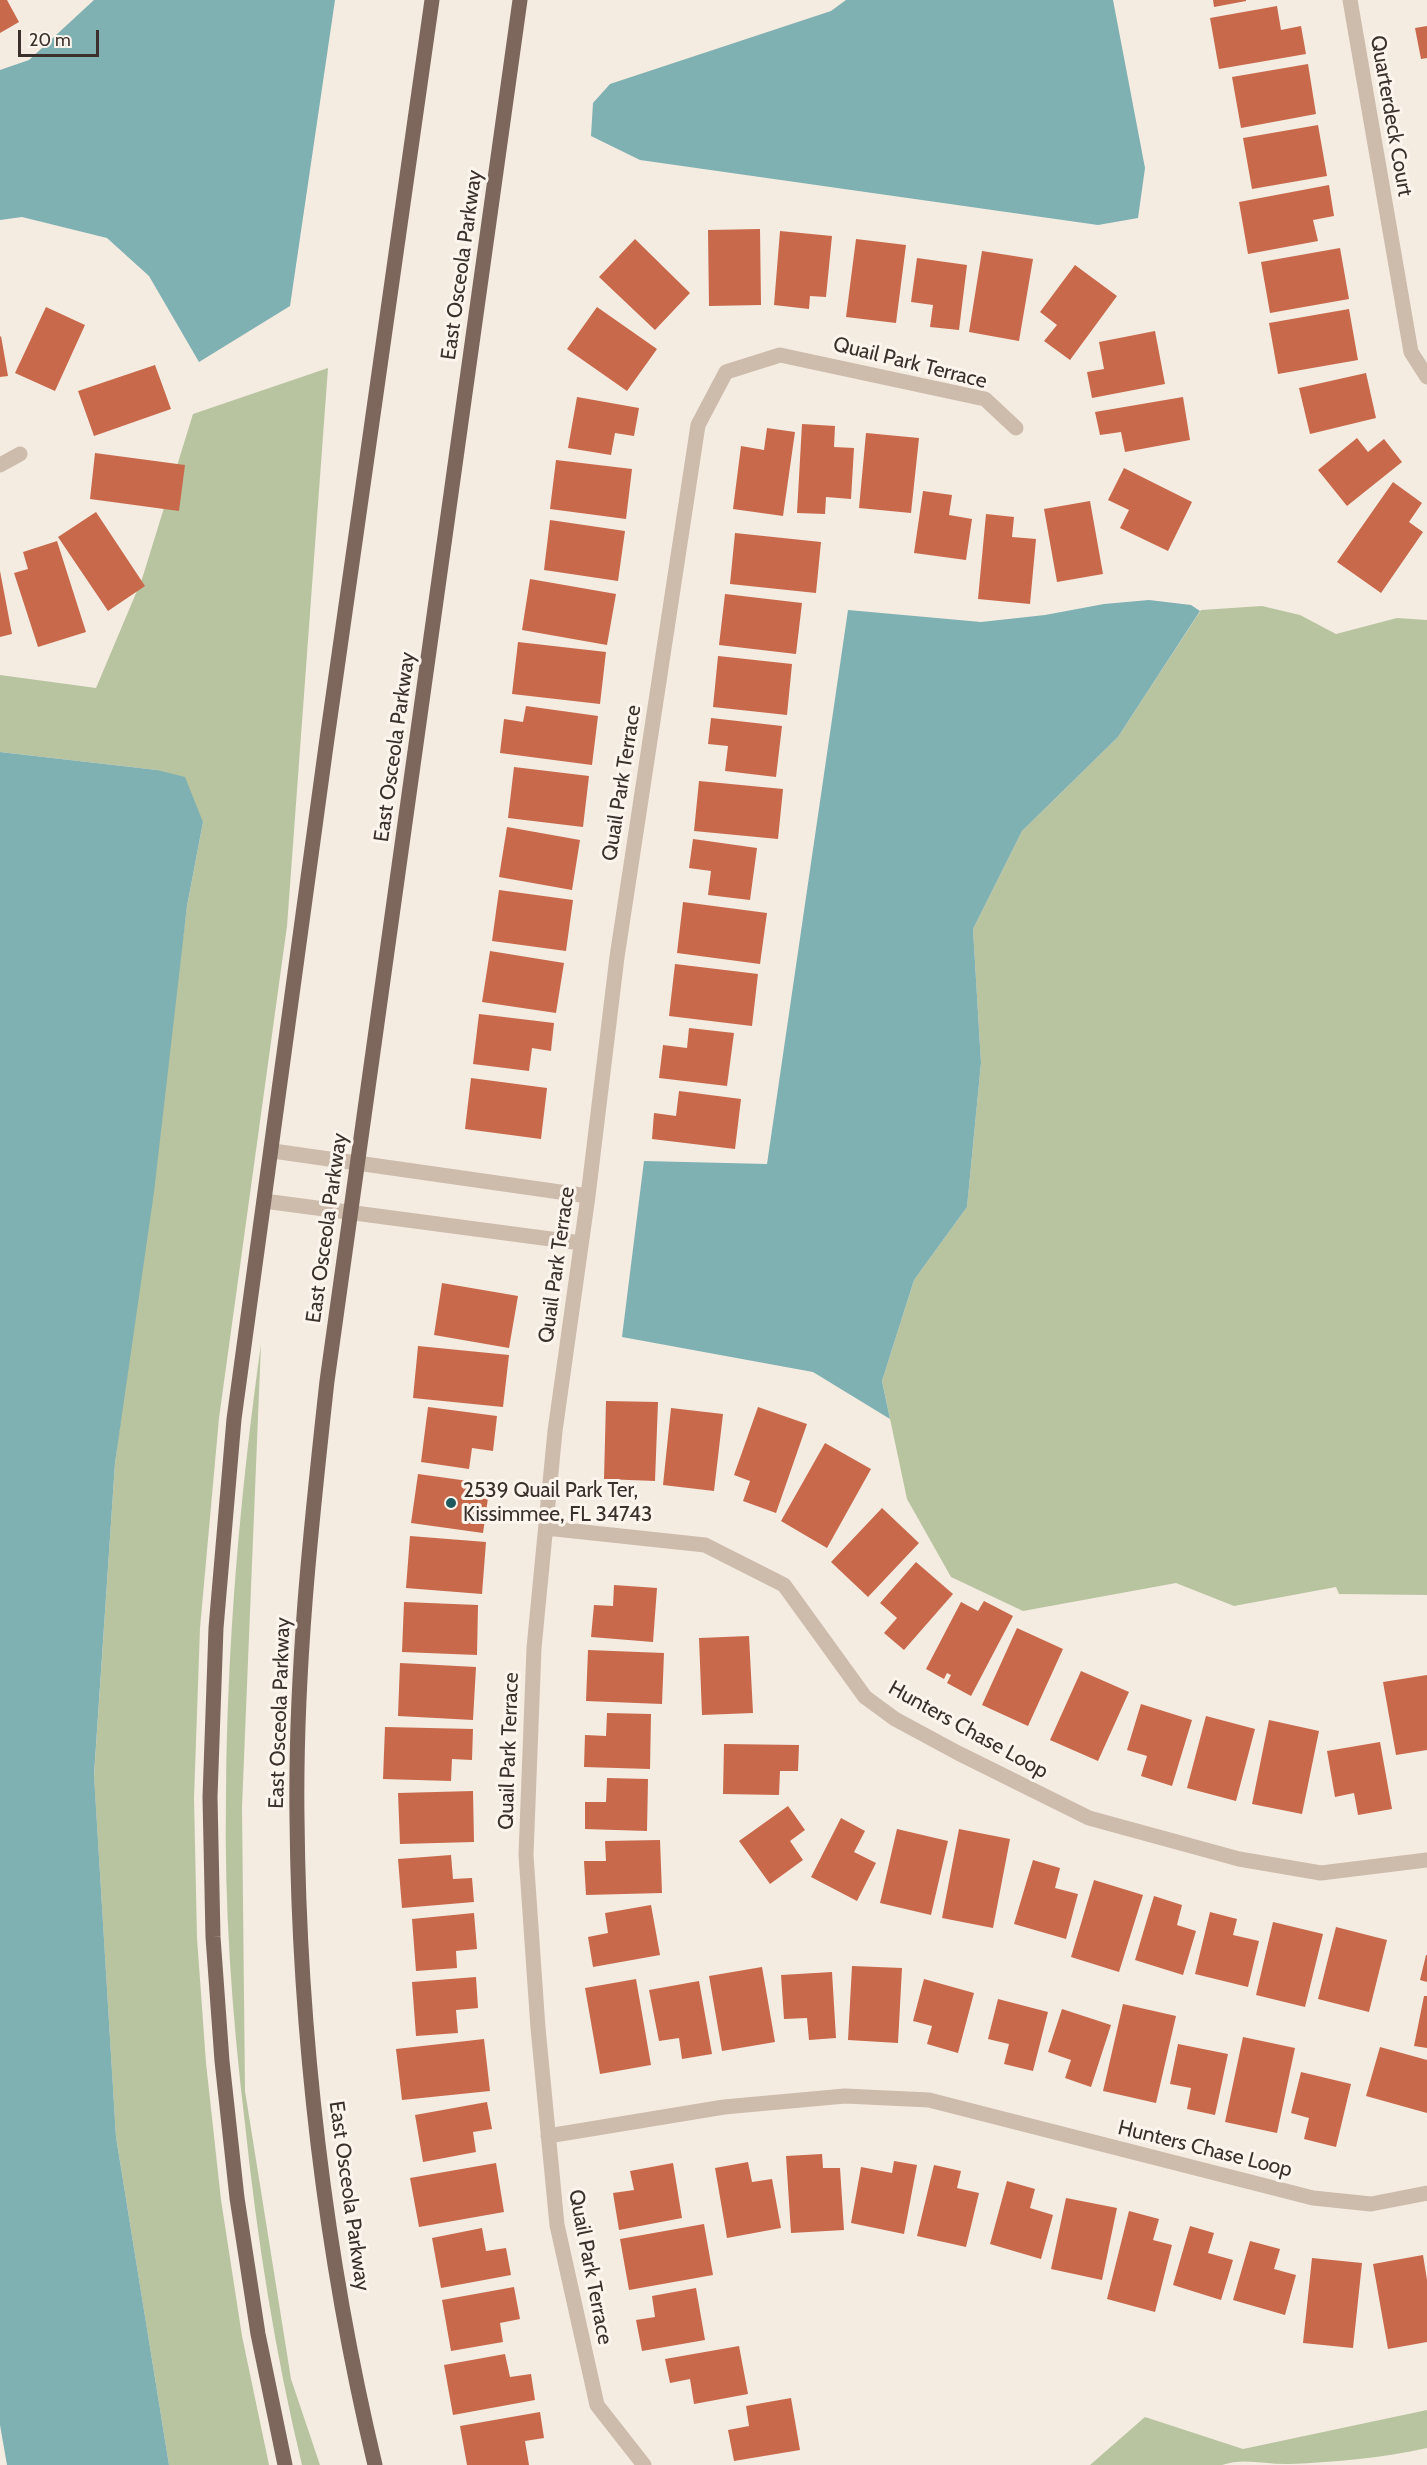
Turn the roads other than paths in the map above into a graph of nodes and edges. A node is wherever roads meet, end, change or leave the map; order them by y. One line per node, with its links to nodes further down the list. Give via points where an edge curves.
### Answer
1 (432, 0): 8 (main road)
2 (520, 0): 9 (main road, East Osceola Parkway)
3 (1350, 0): 4 (street, Quarterdeck Court, via 1411,352)
4 (1427, 377)
5 (1016, 428): 10 (street, Quail Park Terrace, via 985,399 780,355 726,372 698,425 617,957)
6 (20, 454): 7 (street)
7 (0, 465)
8 (273, 1151): 9 (street); 11 (main road)
9 (357, 1163): 10 (street); 12 (main road, East Osceola Parkway)
10 (588, 1196): 13 (street, Quail Park Terrace)
11 (264, 1201): 12 (street); 18 (main road, via 234,1419 216,1628 210,1797 213,1948 236,2186 258,2334)
12 (351, 1212): 13 (street); 19 (main road, East Osceola Parkway, via 308,1546 297,1818 303,1974 318,2134 339,2290)
13 (581, 1243): 14 (street, Quail Park Terrace)
14 (546, 1527): 15 (street, Hunters Chase Loop, via 705,1545 784,1585 865,1697 947,1747 1089,1818 1239,1859 1321,1873); 16 (street, Quail Park Terrace, via 534,1648 526,1855)
15 (1427, 1860)
16 (548, 2136): 17 (street, Hunters Chase Loop, via 735,2106 845,2096 929,2100 1313,2198 1371,2204); 20 (street, Quail Park Terrace, via 557,2225 597,2405)
17 (1427, 2193)
18 (285, 2465)
19 (375, 2465)
20 (644, 2465)

